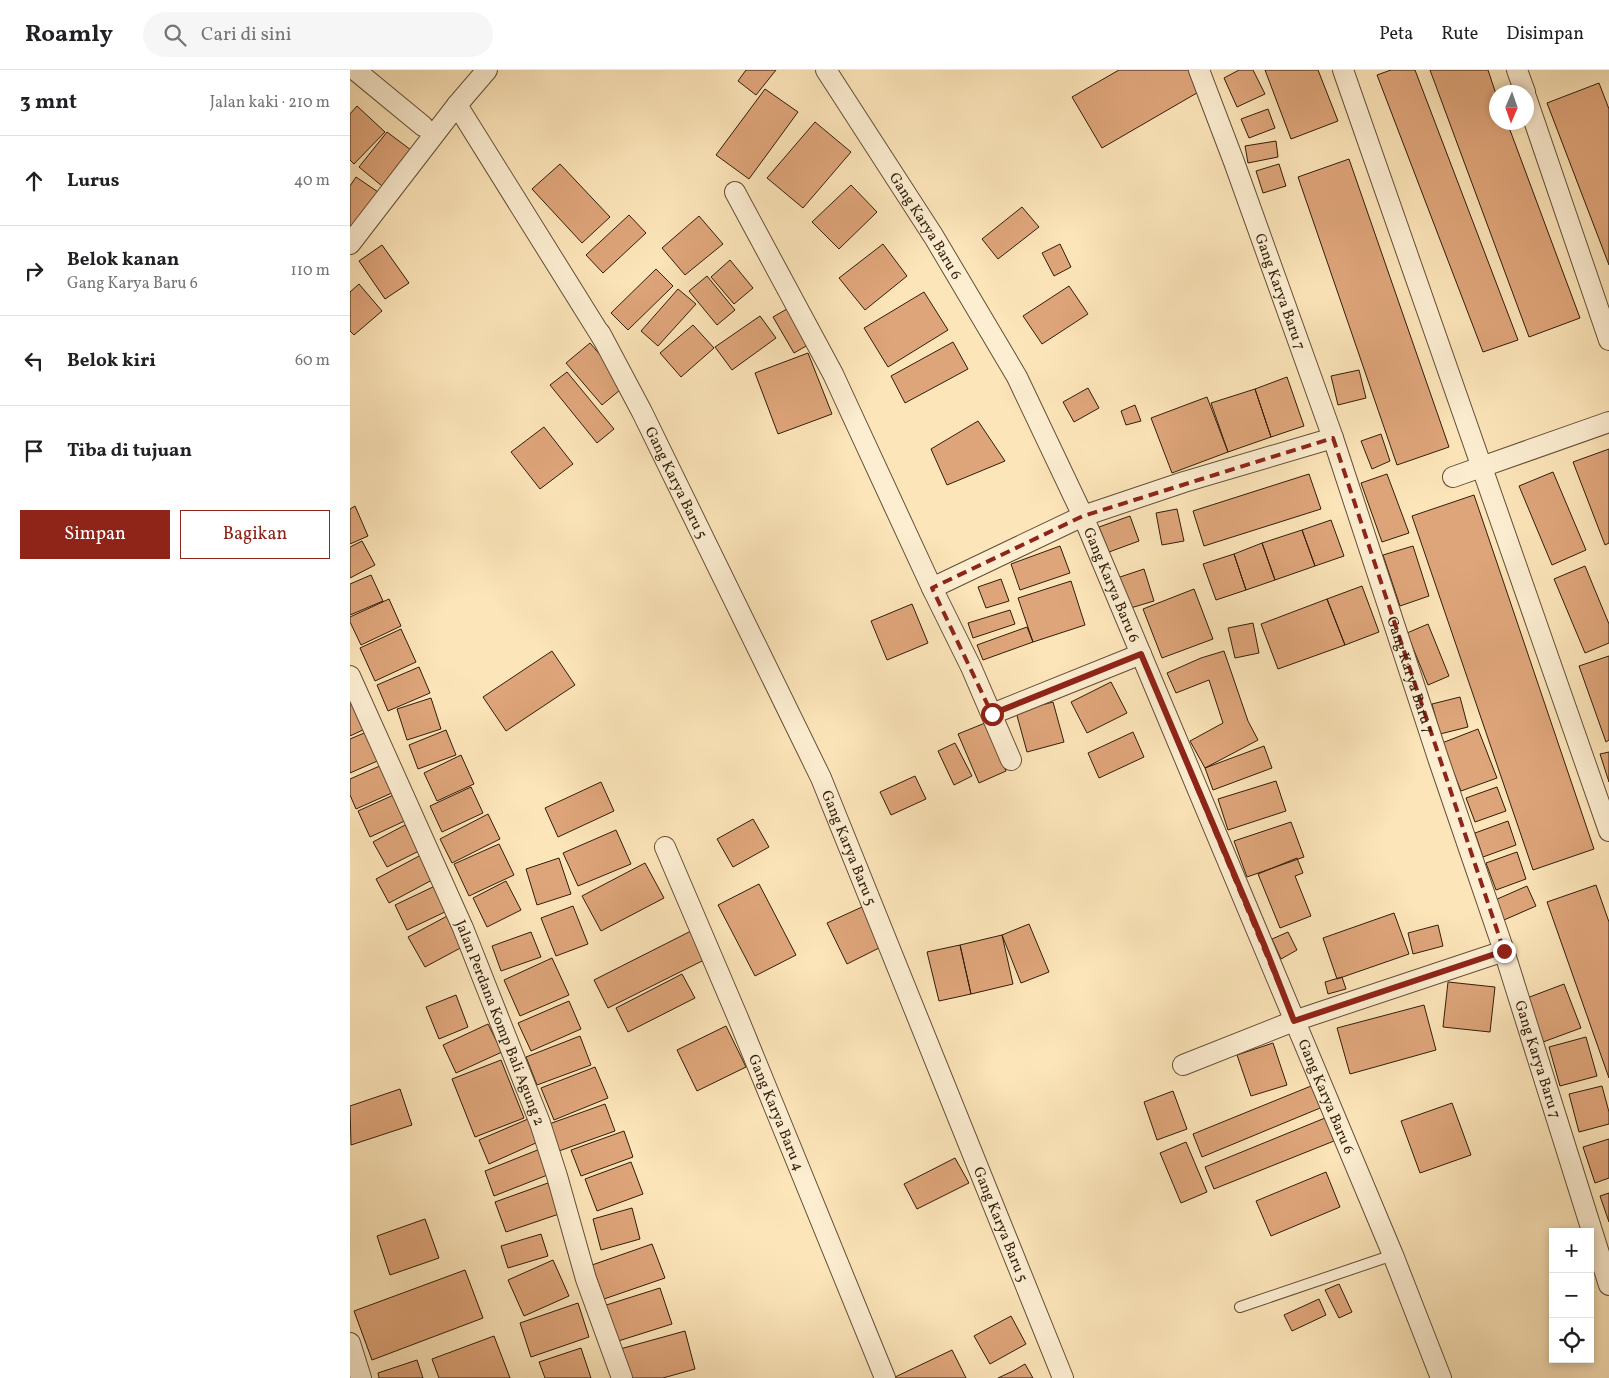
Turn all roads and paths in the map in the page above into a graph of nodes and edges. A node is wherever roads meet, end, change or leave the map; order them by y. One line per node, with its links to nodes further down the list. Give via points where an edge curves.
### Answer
1 (355, 70): 10 (street)
2 (487, 70): 8 (street)
3 (826, 70): 18 (street, Gang Karya Baru 6, via 984,319 1017,377)
4 (1199, 70): 15 (street, Gang Karya Baru 7)
5 (1343, 70): 16 (street)
6 (1517, 70): 7 (street)
7 (1522, 85)
8 (457, 105): 12 (street); 36 (street, Gang Karya Baru 5, via 601,336 642,412 820,778)
9 (1534, 120): 13 (street)
10 (423, 126)
11 (734, 192): 19 (street, via 833,374)
12 (350, 244)
13 (1609, 340)
14 (1609, 422): 16 (street)
15 (1333, 438): 18 (street); 26 (street, Gang Karya Baru 7, via 1438,761)
16 (1481, 467): 17 (street); 24 (street)
17 (1453, 477)
18 (1083, 516): 19 (street); 20 (street, Gang Karya Baru 6)
19 (932, 588): 22 (street)
20 (1141, 654): 22 (street); 27 (street, Gang Karya Baru 6)
21 (350, 676): 34 (street, Jalan Perdana Komp Bali Agung 2, via 463,928 540,1123 586,1279)
22 (992, 714): 23 (street)
23 (1011, 760)
24 (1609, 831)
25 (665, 847): 35 (street, Gang Karya Baru 4)
26 (1504, 951): 27 (street); 30 (street, Gang Karya Baru 7)
27 (1294, 1021): 28 (street); 29 (street, Gang Karya Baru 6)
28 (1183, 1065)
29 (1393, 1255): 31 (lane); 37 (street, Gang Karya Baru 6)
30 (1609, 1285)
31 (1240, 1307)
32 (350, 1343): 33 (street)
33 (361, 1378)
34 (622, 1378)
35 (885, 1378)
36 (1062, 1378)
37 (1441, 1378)

